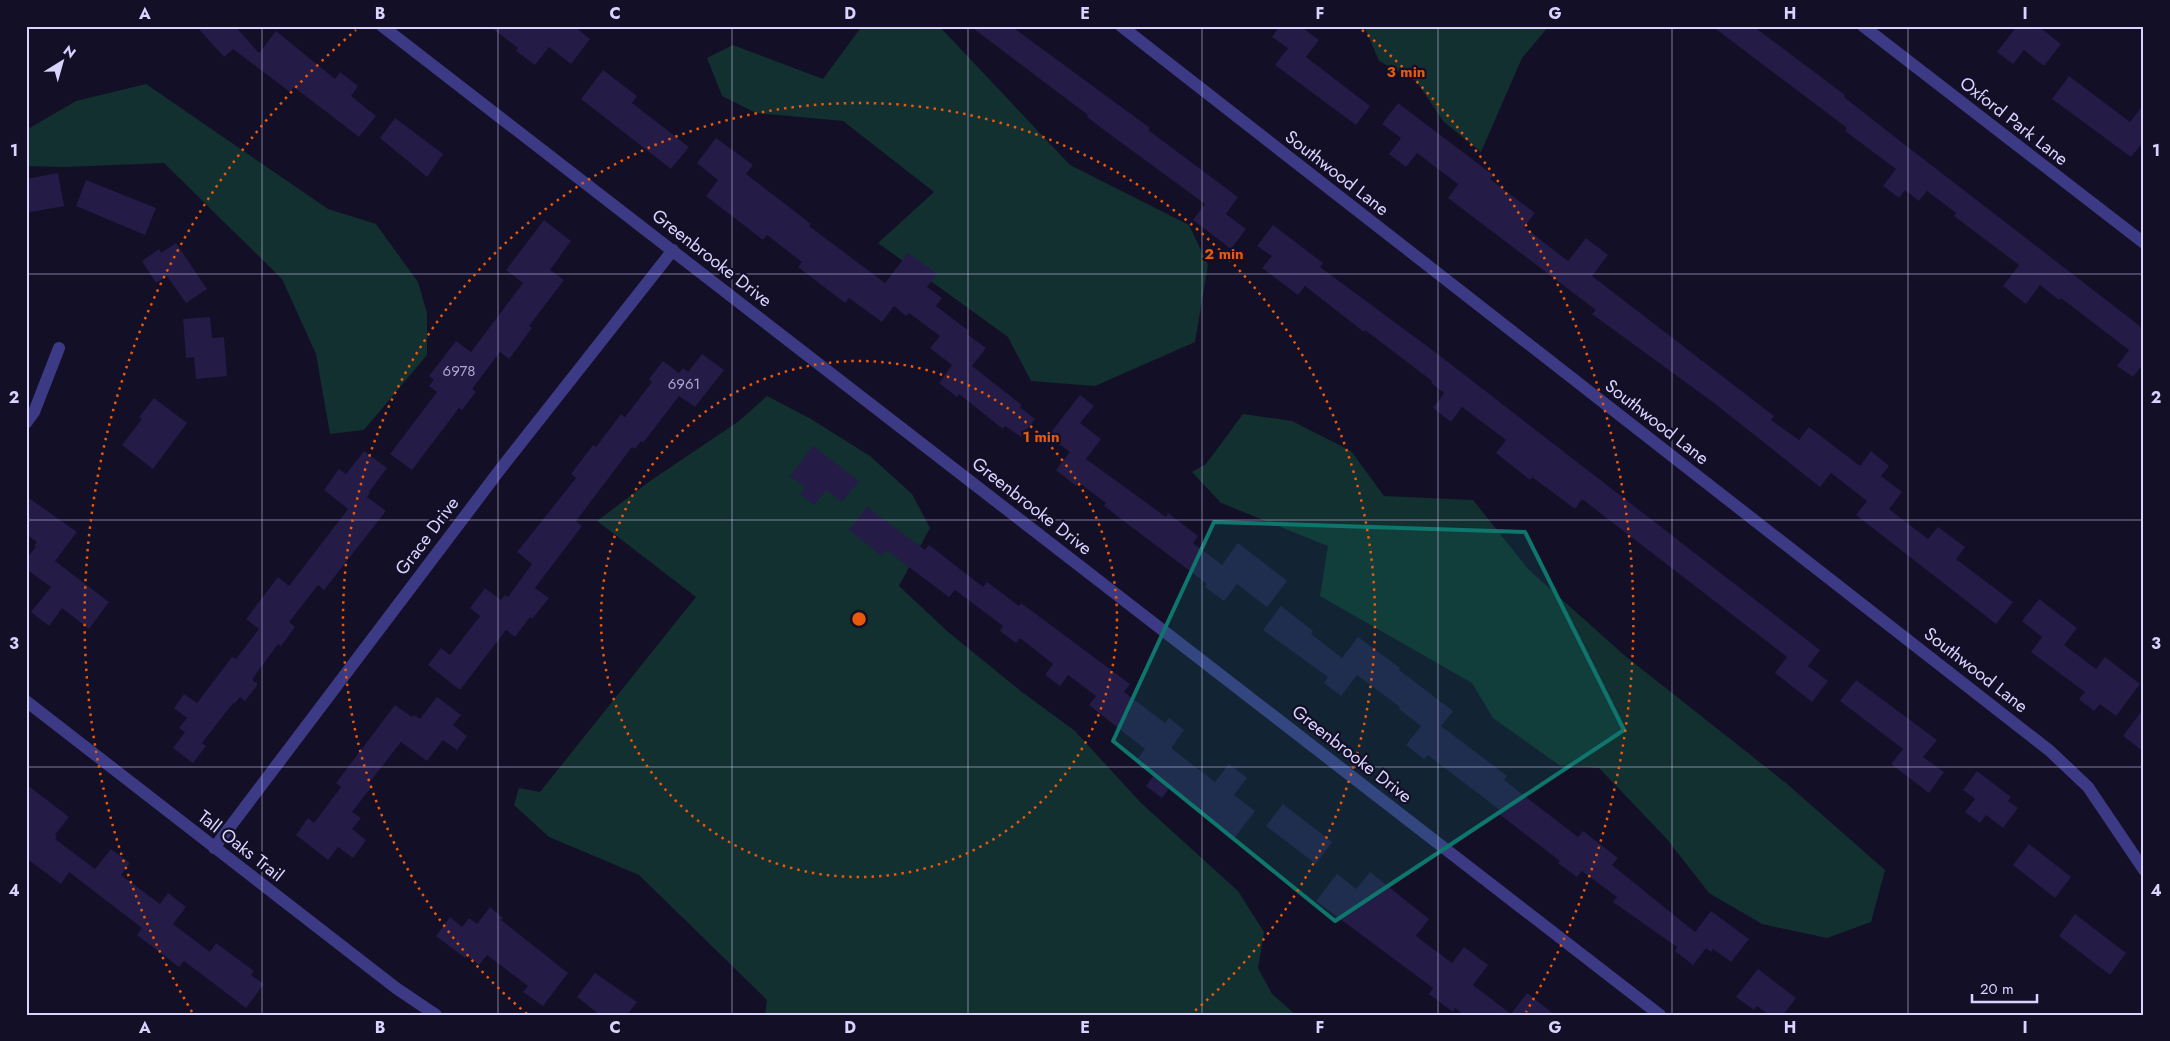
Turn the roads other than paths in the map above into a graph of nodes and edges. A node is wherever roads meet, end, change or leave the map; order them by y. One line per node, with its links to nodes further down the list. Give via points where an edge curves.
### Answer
1 (382, 26): 5 (street, Greenbrooke Drive)
2 (1121, 26): 10 (street, Southwood Lane, via 2050,750 2088,787)
3 (1863, 26): 4 (street, Oxford Park Lane)
4 (2144, 243)
5 (674, 250): 9 (street, Grace Drive, via 502,467); 12 (street, Greenbrooke Drive)
6 (59, 348): 7 (street, via 34,412)
7 (26, 423)
8 (26, 701): 9 (street, Tall Oaks Trail)
9 (214, 848): 11 (street, Tall Oaks Trail)
10 (2144, 870)
11 (436, 1015)
12 (1660, 1015)

